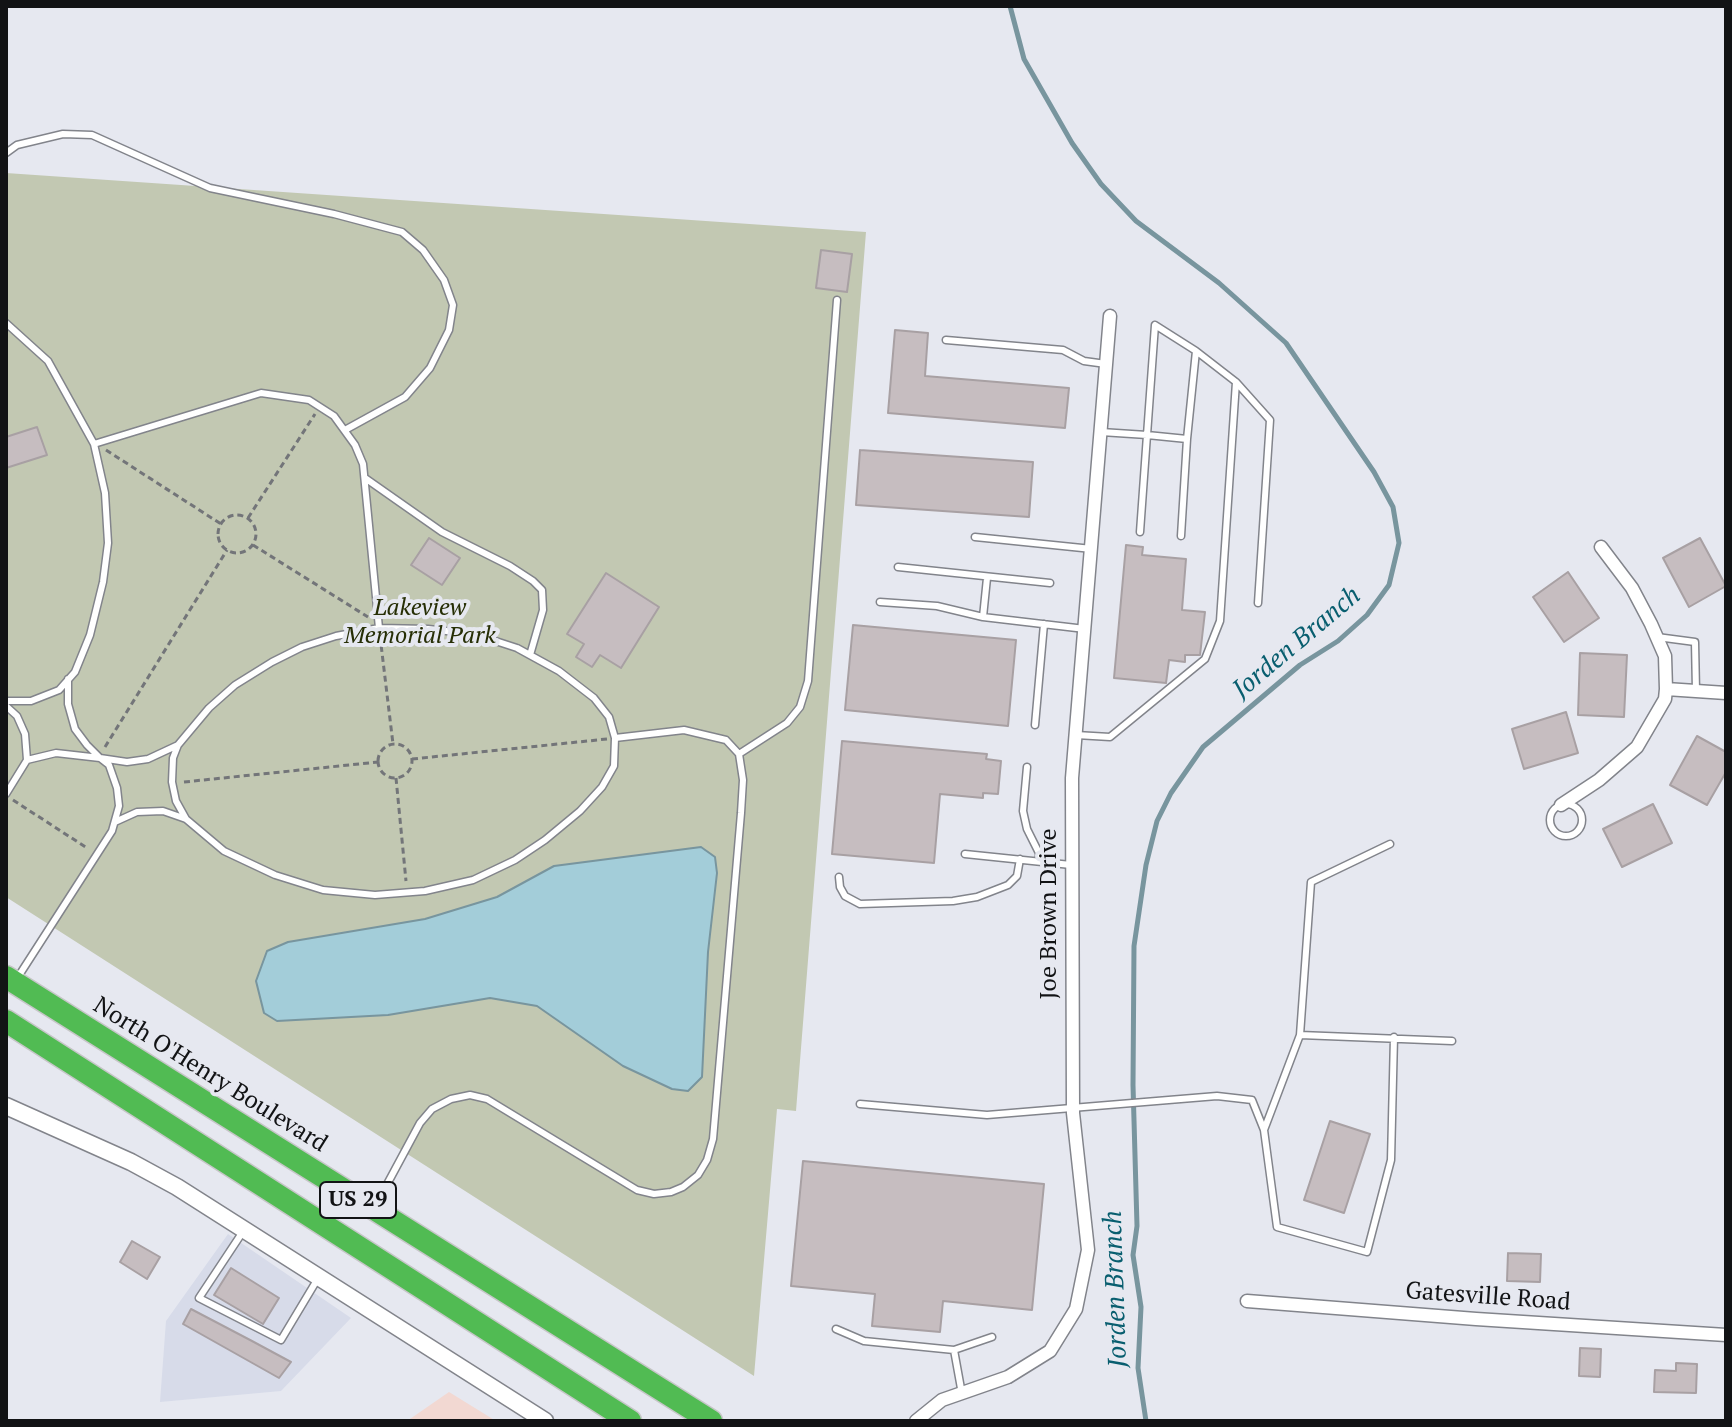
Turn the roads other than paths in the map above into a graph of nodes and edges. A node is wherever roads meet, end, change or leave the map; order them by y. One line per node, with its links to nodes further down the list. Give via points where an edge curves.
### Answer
1 (6, 153): 9 (lane, via 17,145 63,134 92,135 210,188 402,232 444,280 453,305 449,330 430,368 405,397)
2 (837, 300): 40 (lane, via 808,681 800,707 787,723)
3 (1110, 316): 7 (street, Joe Brown Drive)
4 (6, 323): 13 (lane, via 48,361)
5 (946, 340): 7 (lane, via 1063,350)
6 (1196, 351): 8 (lane); 11 (lane, via 1155,325); 12 (lane)
7 (1106, 364): 10 (street, Joe Brown Drive)
8 (1236, 382): 24 (lane, via 1270,420); 37 (lane, via 1220,621 1205,659 1110,737)
9 (345, 430): 13 (lane, via 309,400 261,393); 14 (lane)
10 (1101, 432): 11 (lane); 19 (street, Joe Brown Drive)
11 (1147, 435): 12 (lane); 15 (lane)
12 (1187, 439): 16 (lane)
13 (94, 444): 31 (lane, via 105,493 108,543 90,635)
14 (365, 478): 27 (lane); 30 (lane, via 442,532 510,566 542,590 543,610)
15 (1140, 532)
16 (1181, 536)
17 (975, 537): 19 (lane)
18 (1601, 547): 29 (street, via 1632,588)
19 (1092, 549): 28 (street, Joe Brown Drive)
20 (898, 567): 21 (lane)
21 (987, 578): 22 (lane); 25 (lane)
22 (1050, 583)
23 (880, 602): 25 (lane, via 937,606)
24 (1258, 603)
25 (983, 617): 26 (lane)
26 (1044, 624): 28 (lane); 36 (lane)
27 (379, 628): 30 (lane, via 474,634); 39 (lane, via 336,636 272,662 209,708)
28 (1085, 629): 37 (street, Joe Brown Drive)
29 (1657, 637): 32 (street, via 1665,656); 33 (lane, via 1695,642)
30 (530, 655): 38 (lane, via 594,698 609,717)
31 (68, 679): 35 (lane, via 59,690); 41 (lane, via 75,729)
32 (1666, 689): 33 (street); 45 (street, via 1637,747)
33 (1696, 691): 34 (street)
34 (1726, 693)
35 (6, 704): 42 (lane, via 25,734)
36 (1035, 725)
37 (1076, 735): 52 (street, Joe Brown Drive)
38 (615, 738): 40 (lane, via 684,730 726,740); 46 (lane, via 614,766 580,811 515,860 473,880 375,895 323,890 224,851)
39 (178, 745): 41 (lane, via 148,759); 46 (lane, via 172,785)
40 (739, 754): 65 (lane, via 741,813 713,1139 698,1175 671,1192 637,1190 487,1099 470,1095 432,1109 420,1123)
41 (100, 758): 42 (lane, via 56,753); 47 (lane, via 109,765 117,788)
42 (27, 760): 44 (lane)
43 (1027, 767): 51 (lane, via 1023,811)
44 (6, 795)
45 (1561, 805): 45 (lane, via 1575,808 1581,816 1581,826 1573,834 1563,836 1551,826 1551,816)
46 (186, 819): 47 (lane, via 163,811 137,812)
47 (115, 822): 54 (lane)
48 (1390, 844): 57 (lane, via 1311,882)
49 (965, 854): 50 (lane)
50 (1020, 859): 51 (lane); 53 (lane, via 1017,876 1008,885 953,901 860,904 845,896)
51 (1039, 861): 52 (lane)
52 (1071, 865): 63 (street, Joe Brown Drive)
53 (839, 877)
54 (10, 980): 65 (highway, North O'Henry Boulevard / US 29)
55 (6, 1021): 60 (highway, US 29)
56 (6, 1035): 60 (highway)
57 (1300, 1035): 58 (lane); 64 (lane)
58 (1394, 1037): 59 (lane); 64 (lane, via 1391,1160 1367,1252 1277,1227)
59 (1452, 1041)
60 (118, 1094): 75 (highway, US 29)
61 (860, 1104): 63 (lane, via 987,1115)
62 (6, 1106): 66 (street, via 131,1162)
63 (1073, 1106): 64 (lane, via 1217,1096 1252,1100); 73 (street, Joe Brown Drive, via 1088,1250 1076,1309 1050,1351 1008,1377)
64 (1264, 1130)
65 (374, 1210): 76 (highway, North O'Henry Boulevard / US 29)
66 (244, 1230): 67 (street); 67 (lane, via 199,1298 281,1340)
67 (319, 1277): 74 (street)
68 (1247, 1301): 70 (street, Gatesville Road)
69 (836, 1329): 72 (lane, via 864,1341)
70 (1726, 1335)
71 (992, 1337): 72 (lane)
72 (954, 1350): 73 (lane)
73 (962, 1394): 77 (street, Joe Brown Drive, via 942,1400)
74 (545, 1421)
75 (630, 1421)
76 (711, 1421)
77 (916, 1421)

